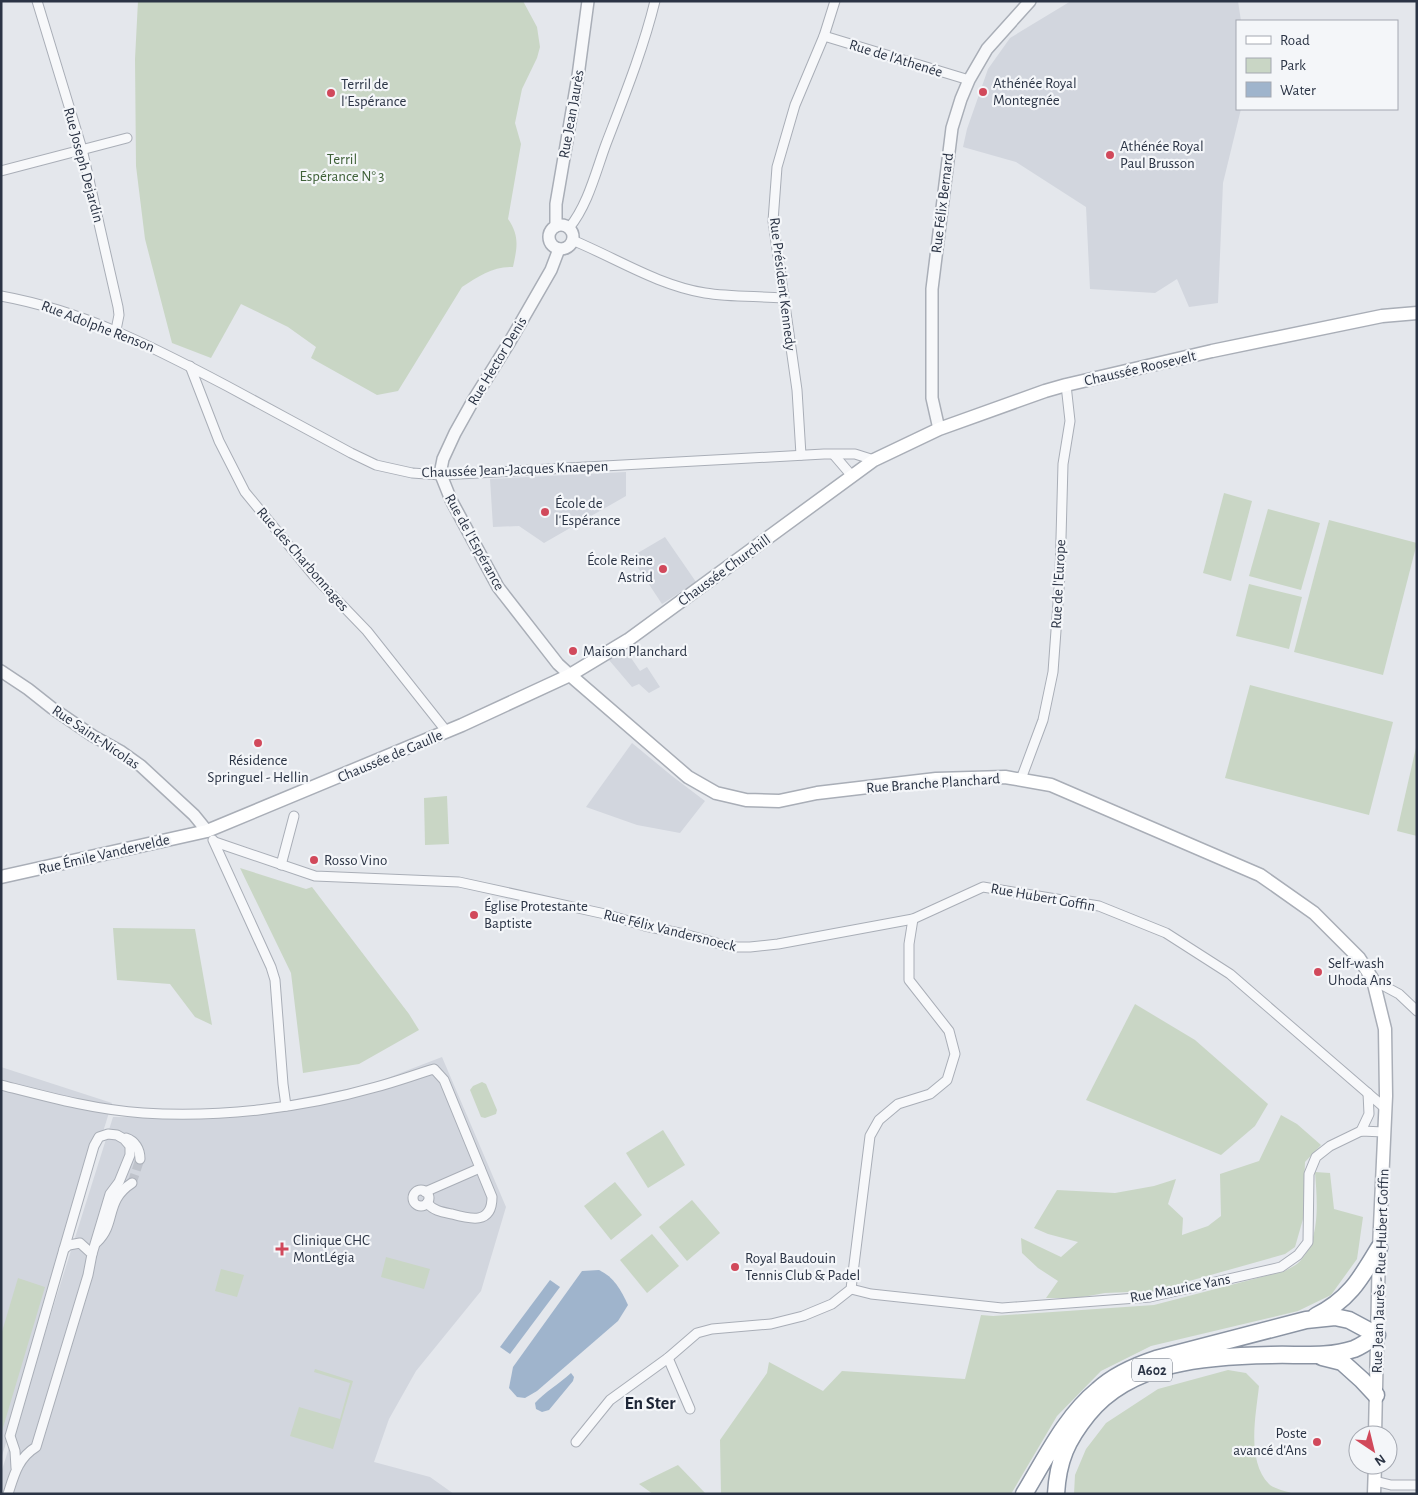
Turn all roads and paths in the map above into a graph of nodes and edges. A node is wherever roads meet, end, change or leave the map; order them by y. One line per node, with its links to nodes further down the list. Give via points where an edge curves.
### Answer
1 (37, 1): 9 (street, Rue Joseph Dejardin)
2 (588, 1): 11 (street, Rue Jean Jaurès, via 556,204)
3 (656, 1): 12 (street, via 593,179 577,217)
4 (835, 1): 6 (street, Rue Président Kennedy)
5 (1030, 1): 7 (street, Rue Félix Bernard, via 987,49)
6 (824, 36): 7 (street, Rue de l'Athenée); 16 (street, Rue Président Kennedy, via 795,105 777,167 772,221)
7 (969, 80): 21 (street, Rue Félix Bernard, via 950,136 932,288 932,398)
8 (127, 138): 9 (street)
9 (82, 149): 10 (street); 18 (street, Rue Joseph Dejardin, via 116,298 119,315)
10 (1, 171)
11 (556, 226): 12 (street); 14 (street, via 549,237)
12 (568, 228): 13 (street, via 572,232)
13 (572, 240): 14 (street, via 567,247); 16 (street, via 666,282 705,292)
14 (559, 248): 25 (street, Rue Hector Denis, via 551,270 449,446)
15 (1, 296): 18 (street, Rue Adolphe Renson, via 34,302)
16 (782, 298): 23 (street, Rue Président Kennedy, via 797,390)
17 (1417, 313): 20 (main road, Chaussée Roosevelt, via 1382,316)
18 (116, 330): 19 (street, Rue Adolphe Renson)
19 (190, 366): 25 (street, Chaussée Jean-Jacques Knaepen, via 376,465); 29 (street, Rue des Charbonnages, via 219,441 244,492 314,576 367,631)
20 (1066, 385): 21 (main road, Chaussée Roosevelt); 30 (street, Rue de l'Europe, via 1070,421 1063,464 1053,672 1043,720)
21 (940, 429): 24 (main road, Chaussée Roosevelt)
22 (834, 455): 23 (street, Chaussée Jean-Jacques Knaepen); 24 (street, Chaussée Jean-Jacques Knaepen, via 855,454); 26 (street)
23 (801, 456): 25 (street, Chaussée Jean-Jacques Knaepen)
24 (874, 460): 26 (main road, Chaussée Churchill)
25 (441, 475): 28 (street, Rue de l'Espérance, via 498,587)
26 (852, 476): 28 (main road, Chaussée Churchill, via 628,640)
27 (1, 671): 32 (street, Rue Saint-Nicolas, via 141,766)
28 (570, 675): 29 (main road, Chaussée de Gaulle); 30 (main road, Rue Branche Planchard, via 688,777 716,793 779,801 817,793 936,779)
29 (447, 732): 32 (main road, Chaussée de Gaulle)
30 (1021, 779): 37 (main road, Rue Branche Planchard, via 1051,785 1260,874 1314,913 1359,958)
31 (294, 816): 34 (street)
32 (207, 831): 33 (street); 35 (main road, Rue Émile Vandervelde)
33 (215, 842): 34 (street, Rue Félix Vandersnoeck); 41 (street, via 273,973)
34 (281, 865): 36 (street, Rue Félix Vandersnoeck, via 315,876 459,882 605,914 731,947 778,944)
35 (1, 877)
36 (912, 919): 40 (street, Rue Hubert Goffin, via 983,887 1099,906 1166,933 1230,974); 55 (street, via 909,980 949,1031 955,1054 947,1080 930,1094 898,1104 879,1120 870,1136)
37 (1374, 980): 38 (street, Rue Branche Planchard, via 1399,994); 42 (main road, via 1385,1029)
38 (1417, 1011)
39 (1, 1085): 41 (street, via 102,1108 142,1113 212,1114)
40 (1368, 1093): 42 (street, Rue Hubert Goffin); 43 (street, via 1369,1114)
41 (286, 1106): 47 (street, via 375,1088 434,1069 444,1080)
42 (1385, 1108): 44 (main road, Rue Jean Jaurès - Rue Hubert Goffin)
43 (1360, 1131): 44 (street, Rue Maurice Yans); 55 (street, Rue Maurice Yans, via 1316,1157 1309,1174 1308,1242 1298,1255 1281,1267 1150,1297 1002,1308 870,1294)
44 (1384, 1132): 52 (main road, Rue Jean Jaurès - Rue Hubert Goffin)
45 (121, 1137): 46 (street, via 134,1142); 51 (street, via 130,1146 130,1155 120,1182 110,1194); 53 (street, via 108,1134 99,1137 94,1146)
46 (140, 1159)
47 (480, 1168): 49 (street); 50 (street, via 492,1197 492,1205 482,1218 473,1220 433,1209)
48 (132, 1183): 51 (street, via 117,1196 104,1235)
49 (425, 1192): 50 (street, via 429,1198); 50 (street, via 415,1193 413,1200 418,1206)
50 (427, 1203)
51 (95, 1244): 54 (street)
52 (1379, 1248): 56 (highway, A602, via 1354,1288 1342,1300); 57 (main road, Rue Jean Jaurès - Rue Hubert Goffin)
53 (64, 1249): 54 (street, via 80,1243); 64 (street, via 10,1436)
54 (92, 1254): 64 (street, via 36,1447)
55 (850, 1288): 59 (street, via 832,1304 803,1316 771,1324 697,1333)
56 (1306, 1320): 57 (highway, A602, via 1335,1317 1349,1320); 69 (highway, A602, via 1156,1359 1110,1380 1080,1406)
57 (1377, 1335): 58 (highway, A602, via 1354,1348); 60 (main road, Rue Jean Jaurès - Rue Hubert Goffin)
58 (1318, 1356): 60 (highway, A602, via 1342,1362); 70 (highway, A602, via 1272,1355 1177,1363 1127,1382 1096,1405 1073,1432 1059,1466)
59 (668, 1358): 61 (street); 63 (street, via 610,1400)
60 (1376, 1395): 62 (main road, Rue Jean Jaurès - Rue Hubert Goffin)
61 (690, 1409)
62 (1375, 1425)
63 (576, 1442)
64 (16, 1468): 68 (street)
65 (1375, 1475): 67 (main road)
66 (1417, 1485): 67 (street, via 1391,1484)
67 (1374, 1488)
68 (8, 1494)
69 (1024, 1494)
70 (1056, 1494)

